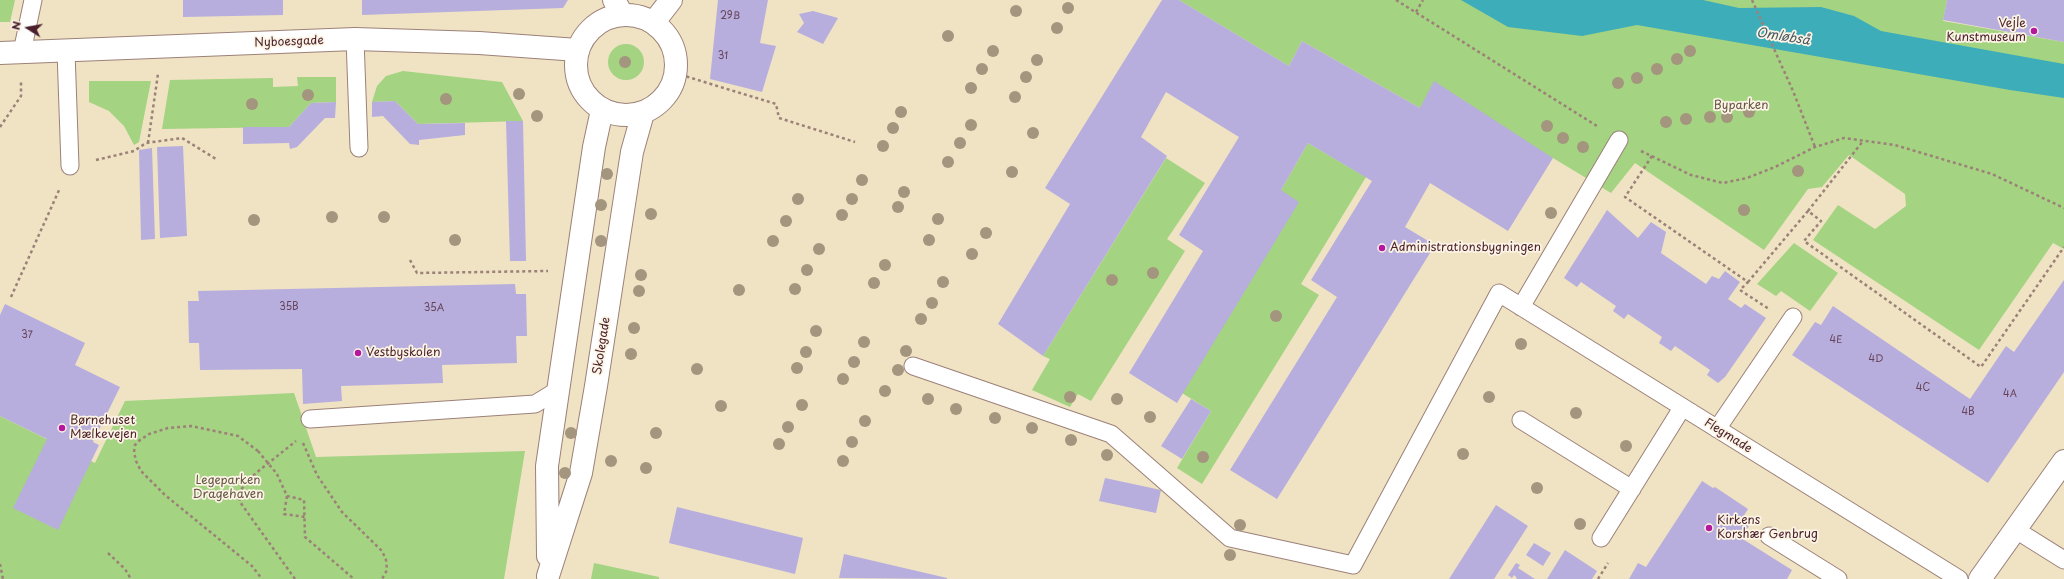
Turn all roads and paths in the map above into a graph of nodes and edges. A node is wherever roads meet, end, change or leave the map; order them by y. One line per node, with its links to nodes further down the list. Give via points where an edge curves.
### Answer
1 (33, 0): 13 (lane)
2 (671, 0): 8 (street)
3 (1396, 0): 7 (path)
4 (1424, 0): 7 (path)
5 (1752, 0): 23 (path)
6 (618, 7): 8 (street); 11 (street, via 594,26 584,37)
7 (1416, 12): 19 (path)
8 (654, 22): 15 (street, via 669,37 676,57)
9 (355, 39): 10 (street, Nyboesgade); 11 (street, Nyboesgade, via 479,43); 24 (lane)
10 (162, 47): 12 (street, Nyboesgade); 22 (path)
11 (578, 50): 16 (street, via 578,82 589,99)
12 (66, 51): 13 (street, Nyboesgade); 27 (lane)
13 (22, 52): 14 (street, Nyboesgade); 18 (path, via 21,96)
14 (0, 53)
15 (676, 73): 17 (street, via 668,93 658,104); 21 (path, via 776,104 779,118)
16 (602, 110): 17 (street, via 621,115); 32 (street, Skolegade)
17 (643, 113): 54 (street, Skolegade, via 632,152 581,473)
18 (0, 127)
19 (1619, 140): 25 (path); 35 (lane)
20 (1863, 141): 23 (path, via 1844,138); 28 (path, via 1895,145 1992,174); 29 (path)
21 (855, 142)
22 (148, 143): 26 (path, via 182,138); 27 (path, via 134,151)
23 (1815, 147): 25 (path, via 1747,178 1723,183 1691,175)
24 (360, 148)
25 (1652, 156): 33 (path, via 1626,197)
26 (216, 159)
27 (70, 166): 34 (path)
28 (2064, 208)
29 (1808, 211): 30 (path, via 1821,220 1804,241 1981,367); 33 (path)
30 (2064, 247)
31 (410, 260): 32 (path, via 416,272)
32 (576, 270): 39 (street, Skolegade)
33 (1748, 282): 36 (path, via 1740,290)
34 (11, 296)
35 (1521, 306): 38 (lane, Flegmade, via 1499,293 1353,565 1230,538 1111,434); 40 (lane, Flegmade)
36 (1773, 312)
37 (1793, 317): 43 (lane)
38 (913, 366)
39 (558, 390): 41 (lane, via 535,404); 54 (street, Skolegade, via 547,466)
40 (1682, 408): 43 (lane, Flegmade); 45 (lane)
41 (310, 419)
42 (1521, 420): 45 (lane)
43 (1717, 429): 62 (lane, Flegmade)
44 (2064, 461): 48 (street)
45 (1632, 489): 50 (lane)
46 (287, 496): 47 (path, via 304,500); 47 (path, via 284,514); 57 (path, bridge, via 278,474 258,451 238,436 191,426 168,428 149,434 136,445 136,461 141,471 165,495 252,566)
47 (305, 517): 59 (path, via 305,537)
48 (2016, 530): 52 (lane); 63 (street)
49 (1769, 536): 61 (lane)
50 (1601, 538)
51 (108, 553): 56 (path, via 125,569)
52 (2064, 560)
53 (0, 564): 55 (path)
54 (548, 578)
55 (3, 579)
56 (131, 579)
57 (262, 579)
58 (295, 579): 60 (path, via 240,502 239,494 244,485 300,438 317,475 342,512 382,551 387,570)
59 (354, 579)
60 (382, 579)
61 (1838, 579)
62 (1959, 579)
63 (1980, 579)

